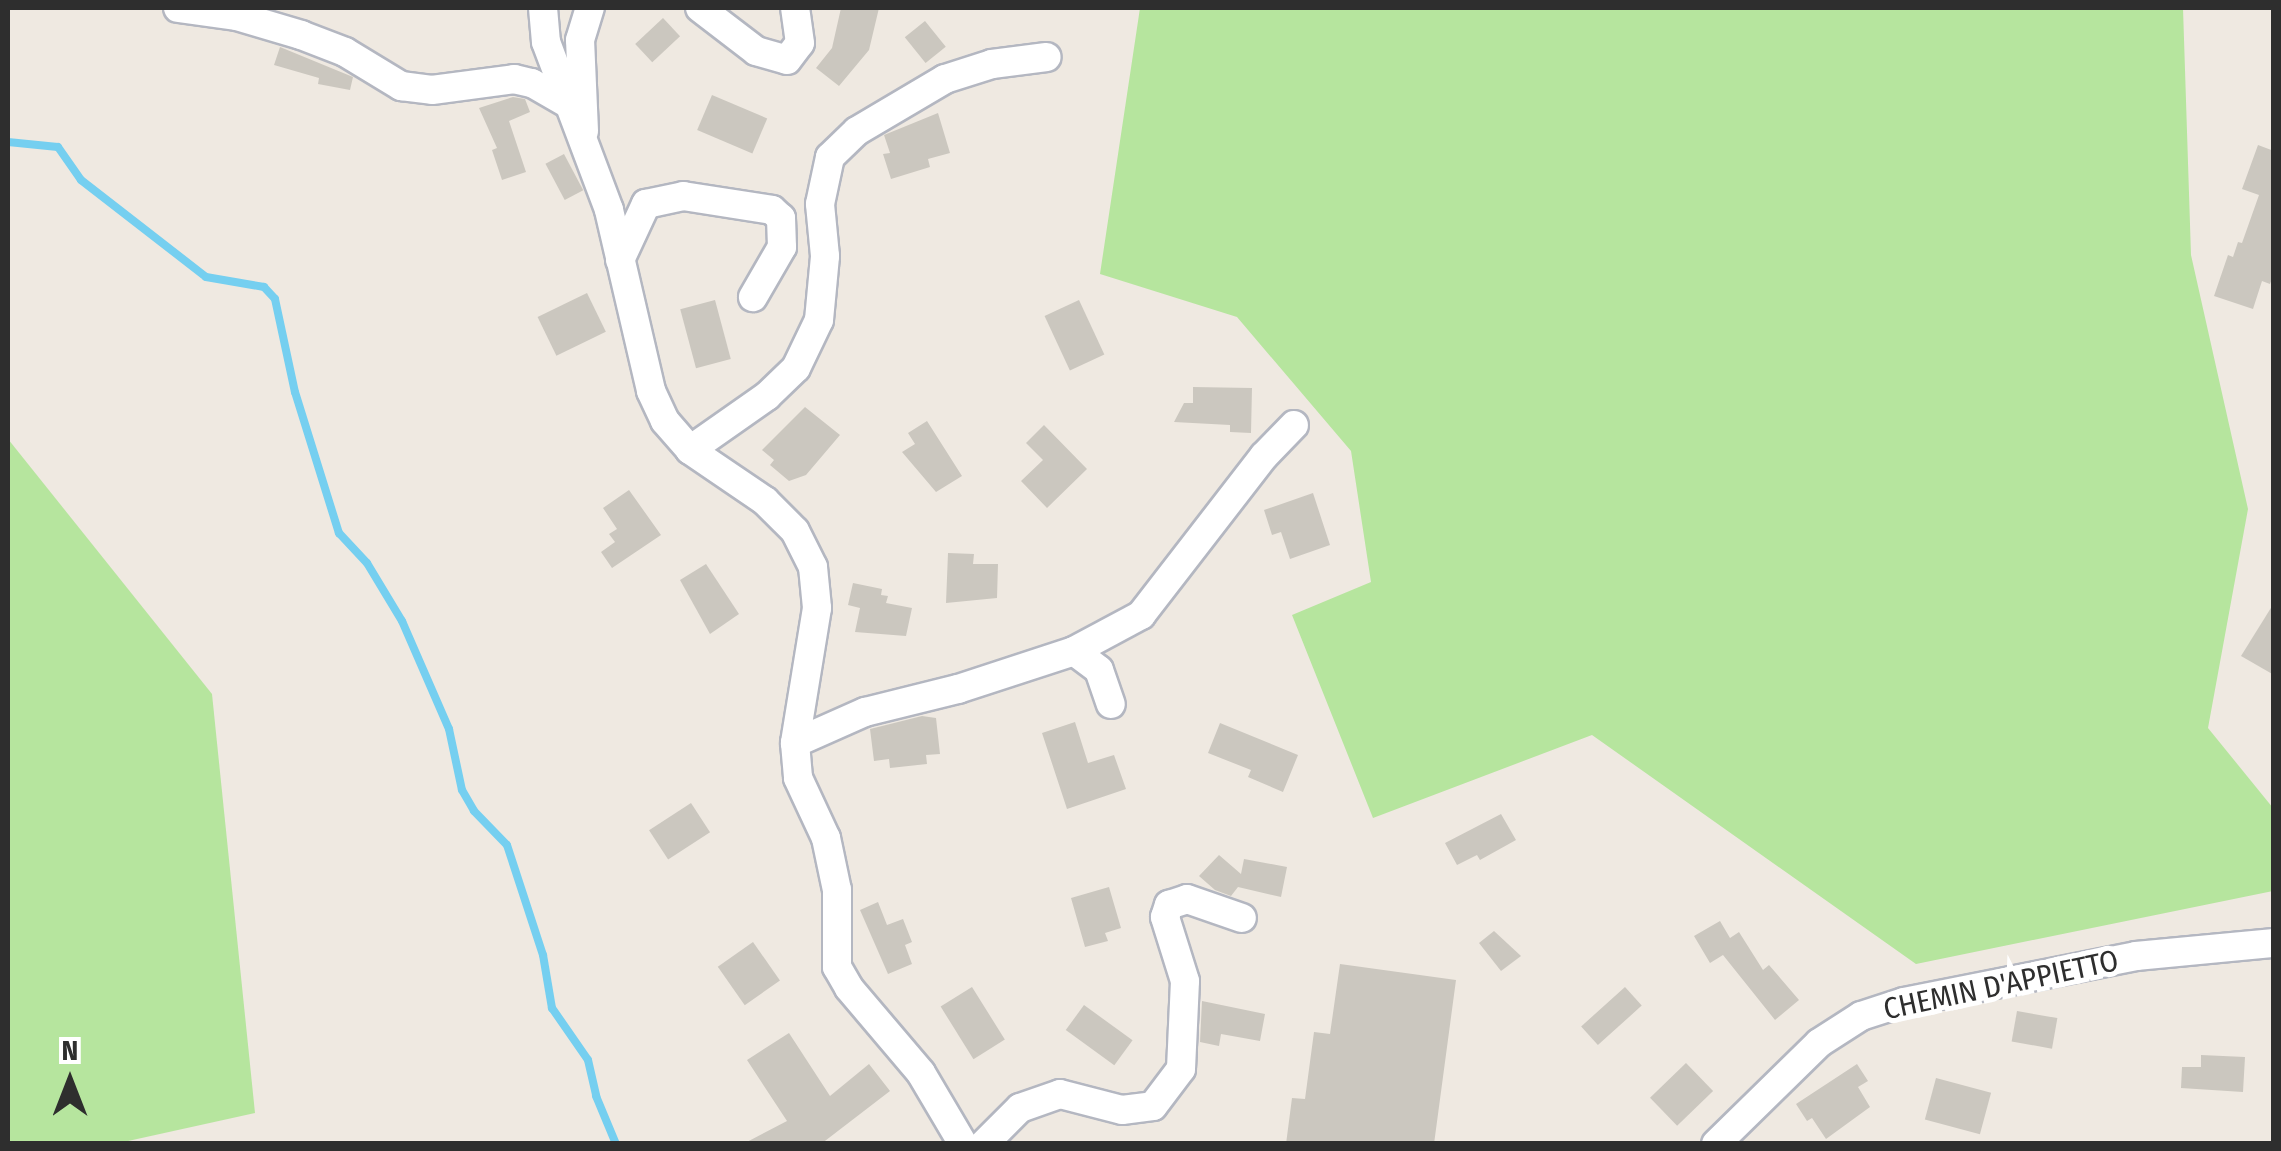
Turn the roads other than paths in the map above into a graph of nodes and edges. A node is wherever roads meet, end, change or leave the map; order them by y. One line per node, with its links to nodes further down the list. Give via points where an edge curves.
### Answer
1 (178, 8): 7 (street, via 301,35 401,86 432,90 514,79)
2 (543, 8): 7 (street)
3 (590, 8): 8 (street, via 580,40)
4 (700, 8): 5 (street, via 756,51 787,60 800,43)
5 (796, 8)
6 (1047, 57): 12 (street, via 992,64 944,80 857,131 830,157 820,204 825,256 819,320 796,368 768,396)
7 (565, 102): 8 (street)
8 (584, 137): 9 (street)
9 (620, 260): 10 (street, via 646,204 683,196 772,210 781,218 782,248); 12 (street, via 652,391 665,421)
10 (753, 297)
11 (1294, 424): 13 (street, via 1141,615)
12 (690, 450): 15 (street, via 764,501 795,531 813,567 817,608)
13 (1074, 651): 14 (street, via 1098,670); 15 (street, via 864,712)
14 (1110, 704)
15 (795, 743): 18 (street, via 798,778 826,838 837,890 838,967 921,1073)
16 (1242, 918): 19 (street, via 1187,898 1169,905 1164,917 1185,981 1181,1069 1153,1106 1122,1110 1060,1094 1020,1108)
17 (2274, 943): 20 (street, CHEMIN D'APPIETTO, via 2136,956 1862,1016 1819,1042)
18 (963, 1144)
19 (984, 1144)
20 (1716, 1144)

